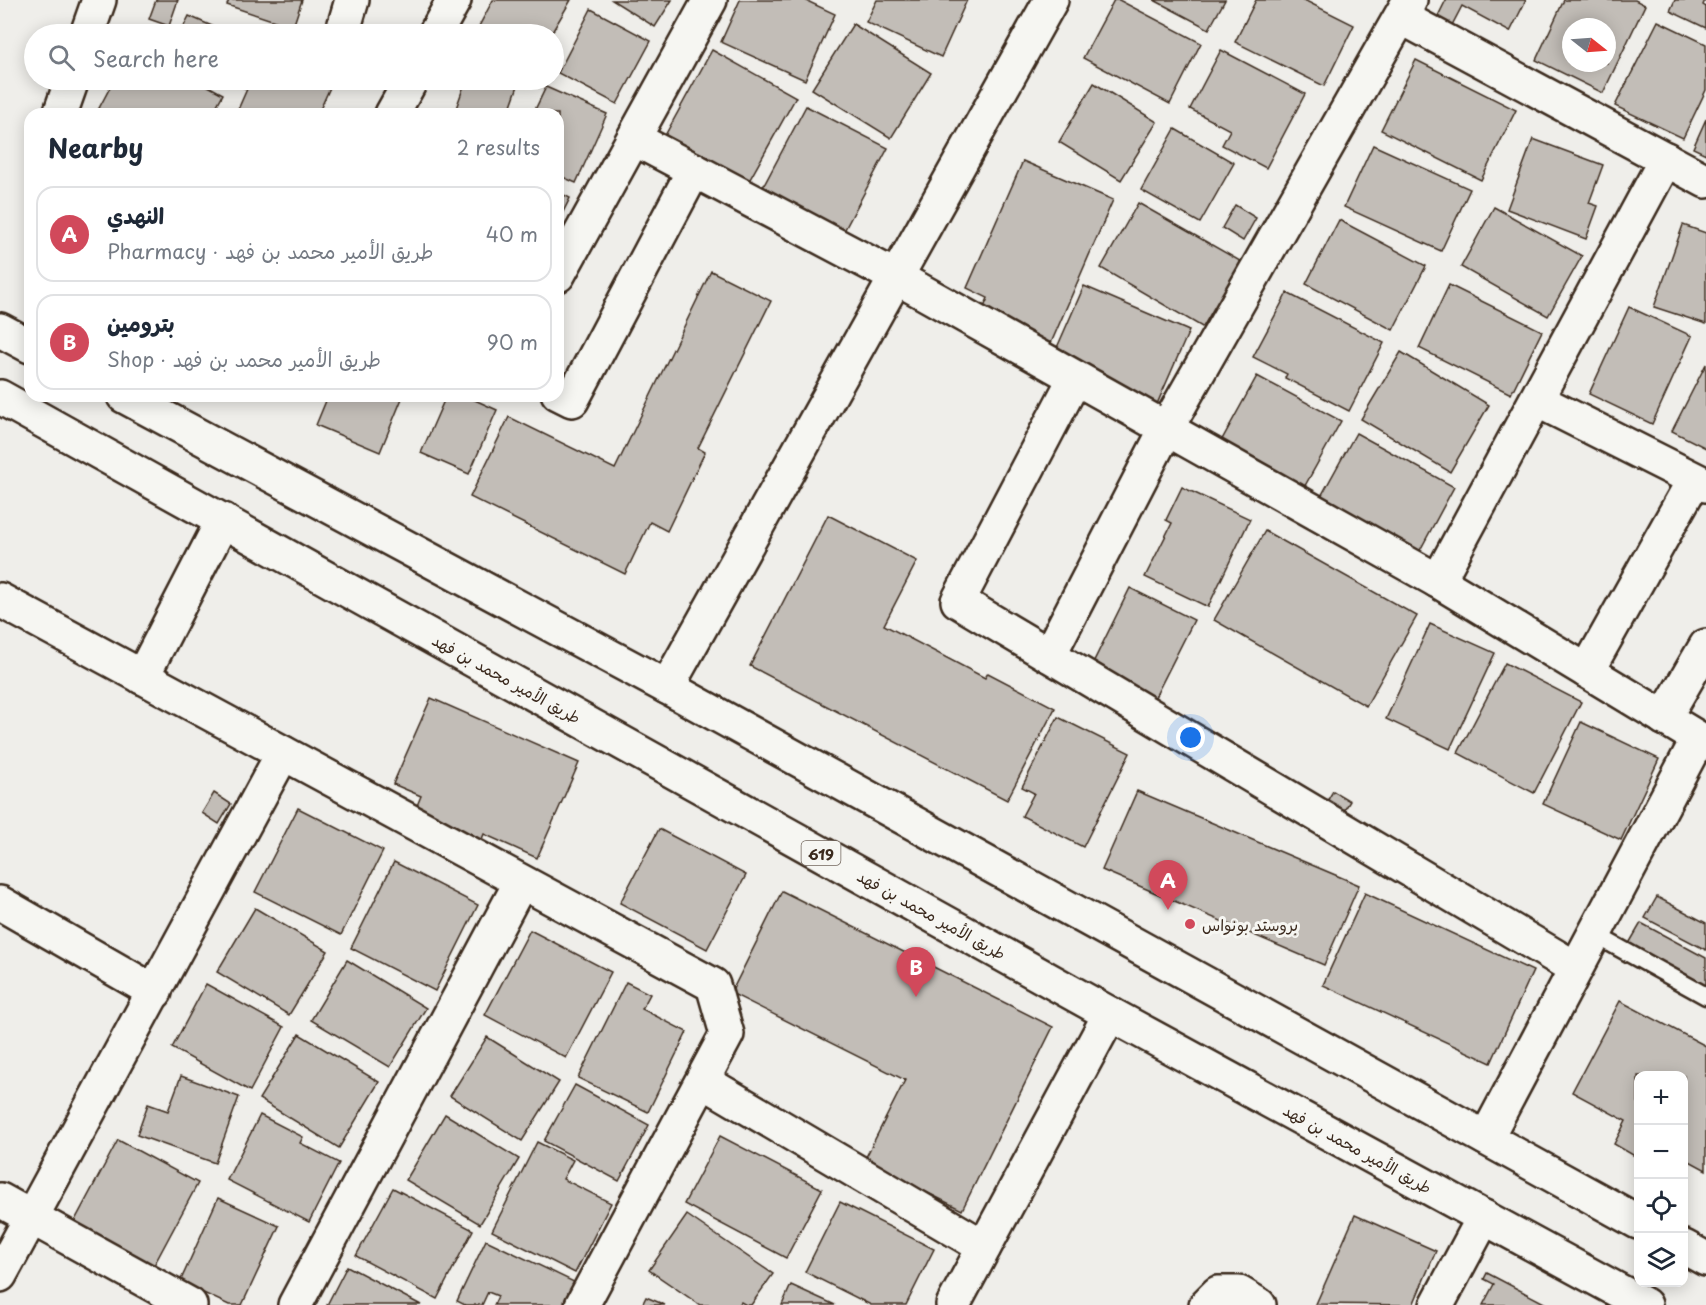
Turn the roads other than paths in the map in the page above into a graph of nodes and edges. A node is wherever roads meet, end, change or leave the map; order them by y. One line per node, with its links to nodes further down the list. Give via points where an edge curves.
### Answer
1 (99, 0): 7 (main road)
2 (352, 0): 8 (main road)
3 (454, 0): 9 (main road)
4 (710, 0): 14 (main road)
5 (1051, 0): 19 (main road)
6 (1405, 9): 15 (main road); 27 (main road)
7 (91, 24)
8 (345, 24)
9 (441, 24)
10 (68, 90): 12 (main road)
11 (405, 90): 13 (main road)
12 (62, 108)
13 (395, 108)
14 (635, 139): 16 (main road); 18 (main road)
15 (1666, 159): 17 (main road); 25 (main road)
16 (694, 170): 19 (main road); 23 (main road, via 572,400)
17 (1706, 181)
18 (564, 263)
19 (896, 277): 22 (main road); 36 (main road)
20 (0, 330): 21 (main road)
21 (24, 343)
22 (1075, 378): 27 (main road); 33 (main road, via 958,601)
23 (564, 396)
24 (0, 397): 29 (main road, طريق الأمير محمد بن فهد / 619)
25 (1537, 400): 28 (main road); 30 (main road)
26 (135, 402): 36 (main road)
27 (1166, 429): 30 (main road); 33 (main road)
28 (1700, 482): 34 (main road)
29 (223, 520): 35 (main road); 46 (main road, طريق الأمير محمد بن فهد / 619)
30 (1438, 581): 34 (main road)
31 (0, 600): 35 (main road)
32 (1706, 646): 37 (main road)
33 (1048, 655): 43 (main road)
34 (1587, 671): 37 (main road)
35 (142, 677): 39 (main road)
36 (667, 687): 48 (main road)
37 (1664, 718): 38 (main road)
38 (1702, 741): 42 (main road)
39 (283, 753): 40 (main road); 44 (main road)
40 (521, 882): 47 (main road, via 713,985 728,1034); 58 (main road)
41 (0, 903): 44 (main road)
42 (1594, 934): 43 (main road); 45 (lane)
43 (1575, 968): 48 (main road)
44 (155, 992): 51 (main road)
45 (1706, 996)
46 (1110, 1014): 50 (main road, طريق الأمير محمد بن فهد / 619); 53 (main road)
47 (703, 1081): 53 (main road); 59 (main road)
48 (1486, 1138): 52 (main road)
49 (0, 1200): 51 (main road)
50 (1484, 1217): 63 (main road); 64 (main road, طريق الأمير محمد بن فهد / 619)
51 (32, 1218): 56 (main road); 57 (main road)
52 (1634, 1220)
53 (984, 1247): 60 (main road)
54 (1688, 1250): 55 (main road)
55 (1706, 1259)
56 (0, 1275)
57 (190, 1305)
58 (295, 1305)
59 (582, 1305)
60 (952, 1305)
61 (1206, 1305): 62 (main road, via 1218,1293 1239,1293)
62 (1259, 1305)
63 (1437, 1305)
64 (1645, 1305)

